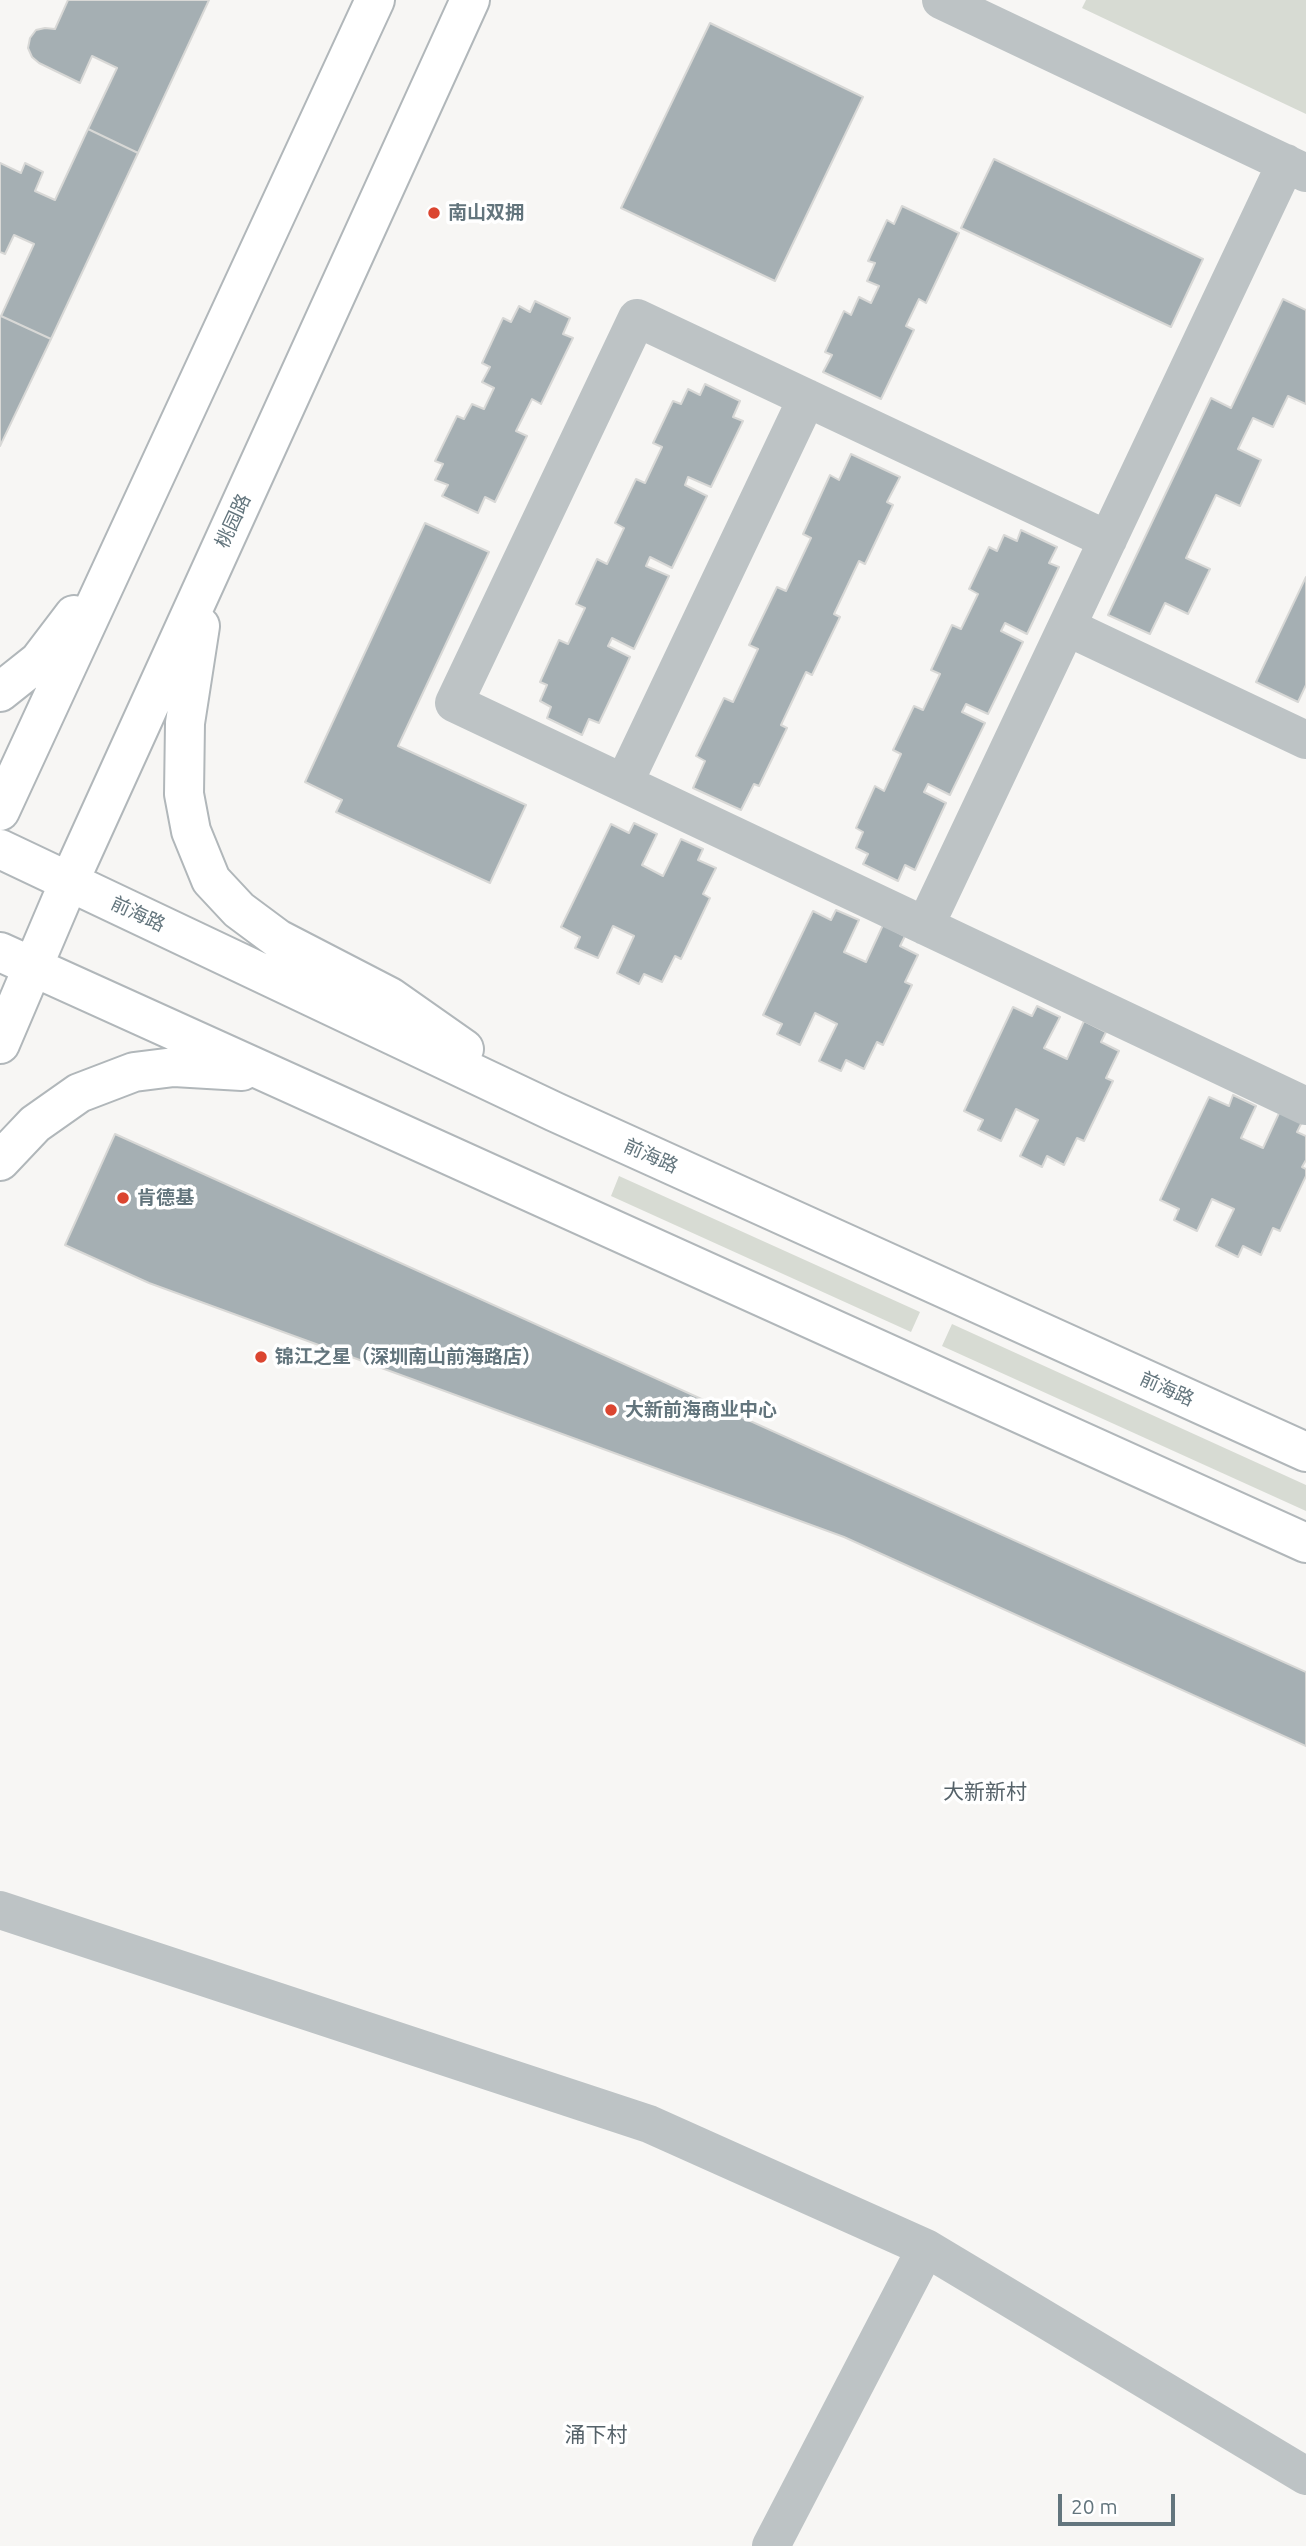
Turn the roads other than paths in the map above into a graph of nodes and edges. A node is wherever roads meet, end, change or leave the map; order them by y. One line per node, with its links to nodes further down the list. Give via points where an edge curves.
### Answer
1 (375, 0): 6 (main road)
2 (470, 0): 8 (main road, 桃园路)
3 (940, 0): 4 (street)
4 (1296, 168): 7 (street)
5 (807, 398): 7 (street); 12 (street); 12 (street, via 637,317 625,342 454,703)
6 (133, 526): 10 (main road, via 84,603 39,661); 13 (main road)
7 (1108, 540): 9 (street)
8 (216, 556): 15 (main road, 桃园路); 21 (main road, via 195,647 185,723 184,794 191,831 211,880 239,910 278,939 390,997)
9 (1067, 627): 11 (street); 16 (street)
10 (0, 692)
11 (1306, 740)
12 (624, 783): 16 (street)
13 (0, 811)
14 (0, 849): 15 (main road, 前海路)
15 (69, 882): 17 (main road, 桃园路); 21 (main road, 前海路)
16 (925, 926): 20 (street)
17 (16, 960): 18 (main road, 桃园路); 19 (main road)
18 (0, 1044)
19 (268, 1073): 22 (main road, via 173,1067 134,1072 79,1093 35,1124); 24 (main road)
20 (1306, 1106)
21 (555, 1112): 23 (main road, 前海路)
22 (0, 1161)
23 (1306, 1452)
24 (1306, 1543)
25 (0, 1910): 26 (street, via 649,2124)
26 (926, 2248): 27 (street); 28 (street)
27 (1306, 2476)
28 (772, 2546)

